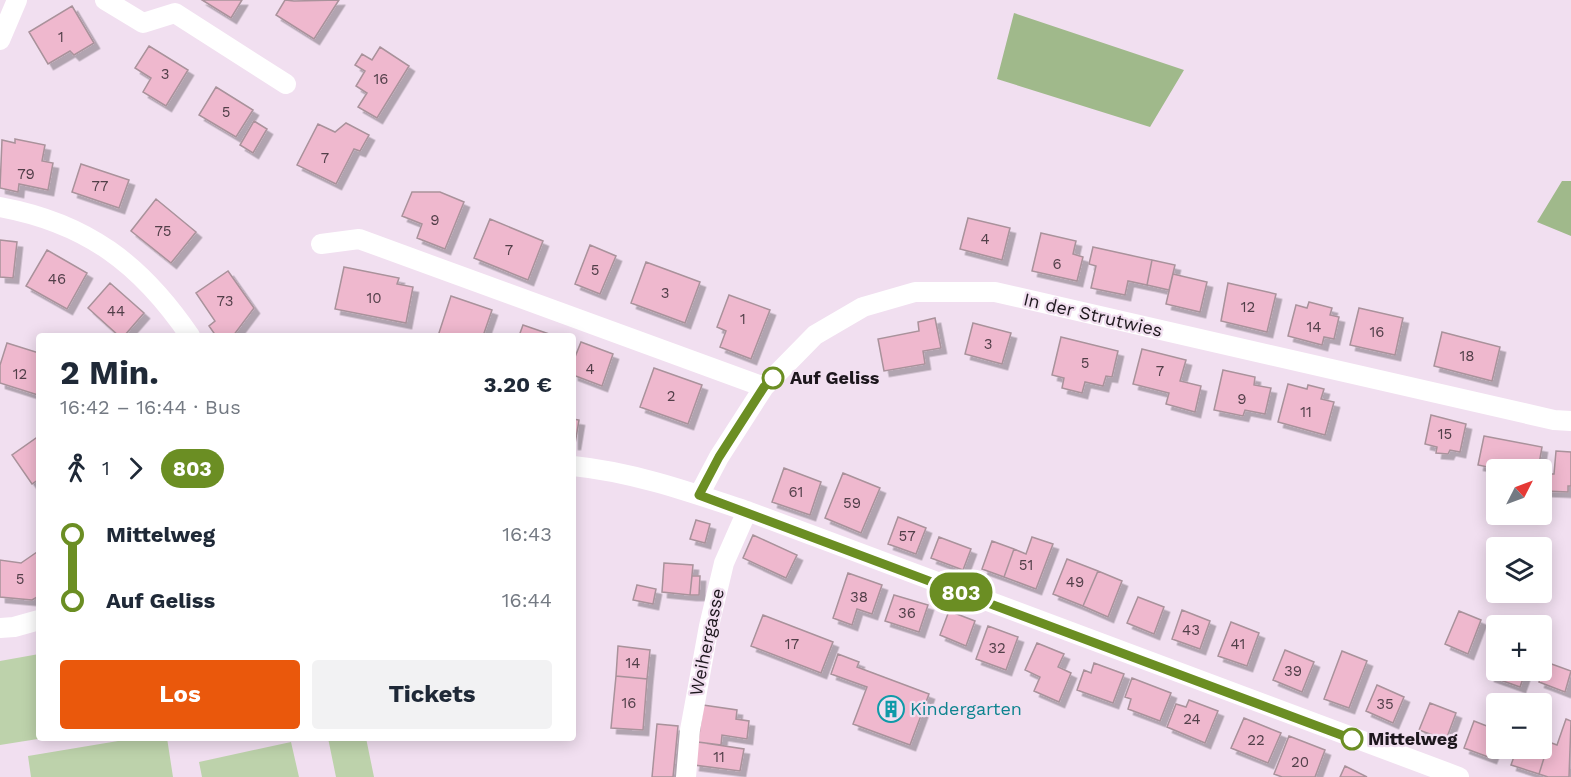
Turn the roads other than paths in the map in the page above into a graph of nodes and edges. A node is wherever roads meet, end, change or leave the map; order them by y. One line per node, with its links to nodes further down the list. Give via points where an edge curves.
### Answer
1 (17, 0): 3 (street)
2 (105, 0): 4 (street, via 143,23 175,14)
3 (0, 40)
4 (286, 84)
5 (0, 207): 7 (street, via 66,226 109,250 148,282)
6 (321, 244): 8 (street, via 359,239)
7 (188, 333)
8 (764, 387): 9 (street, In der Strutwies, via 815,334 863,307 915,292 994,292); 11 (street, In der Strutwies)
9 (1571, 421)
10 (576, 467): 11 (street)
11 (699, 495): 12 (street)
12 (747, 511): 15 (street); 16 (street, Weihergasse, via 724,563 709,626 690,730)
13 (36, 621): 14 (street)
14 (0, 628)
15 (1421, 771): 17 (street)
16 (686, 777)
17 (1459, 777)

